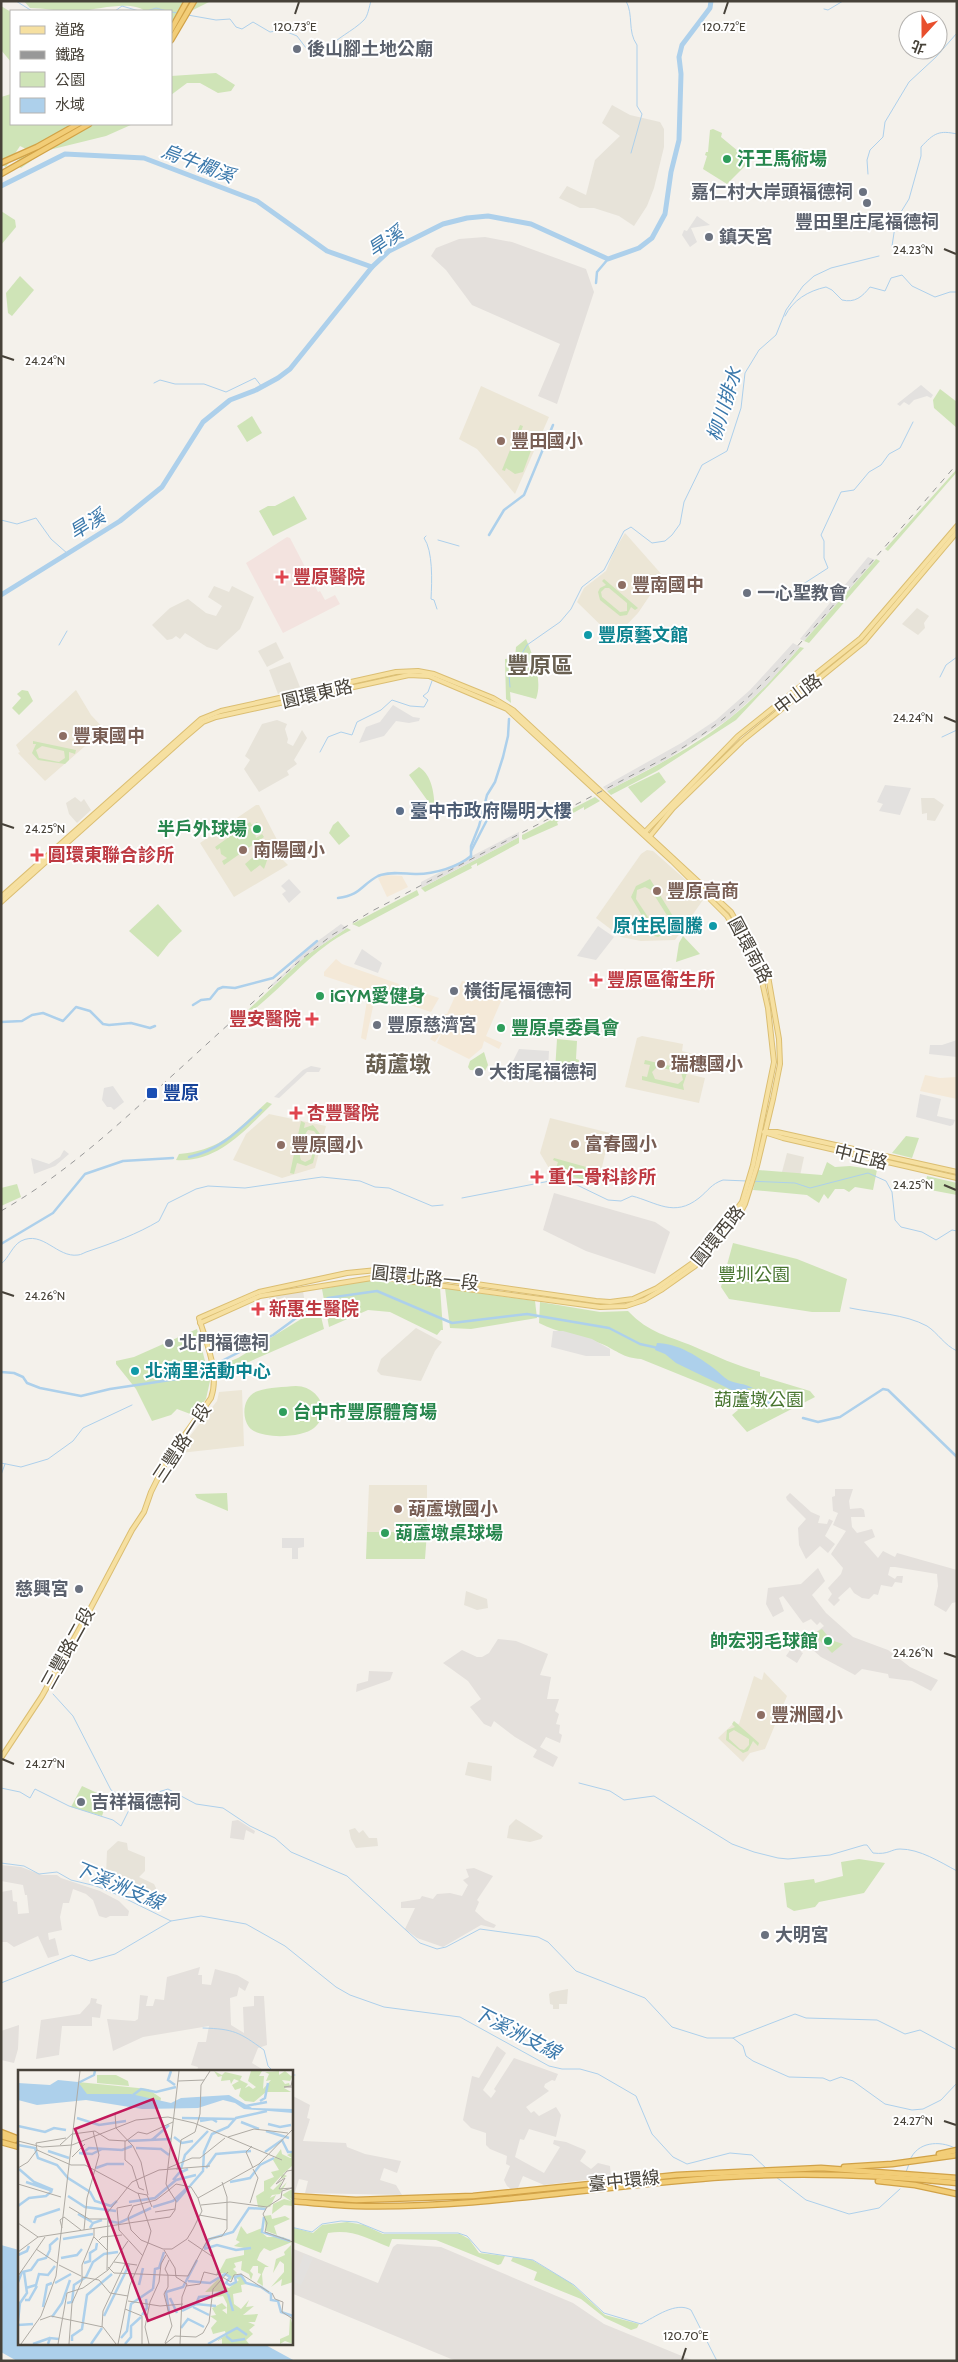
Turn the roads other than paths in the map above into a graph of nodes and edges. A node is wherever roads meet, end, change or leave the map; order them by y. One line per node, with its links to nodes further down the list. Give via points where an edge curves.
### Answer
1 (187, 1): 3 (highway)
2 (194, 1): 4 (highway)
3 (172, 28)
4 (172, 38)
5 (76, 125): 7 (highway)
6 (86, 125): 8 (highway)
7 (1, 163)
8 (1, 174)
9 (957, 526): 11 (main road)
10 (957, 532): 11 (main road)
11 (944, 544): 12 (main road, 中山路, via 861,638 738,736)
12 (647, 835): 13 (main road, 圓環東路, via 507,706 434,674 402,672 221,711 201,719); 14 (main road, 圓環東路, via 507,709 429,676 402,675 241,710 203,722); 15 (main road, 圓環南路, via 727,916 760,970 774,1062); 16 (main road, 圓環南路, via 731,912 768,976 780,1050 778,1079)
13 (1, 897)
14 (1, 902)
15 (760, 1131): 16 (main road, 中正路); 19 (main road, 圓環西路, via 742,1202 715,1239 689,1266 657,1288 626,1300 596,1301)
16 (765, 1132): 17 (main road, 中正路); 18 (main road, 中正路); 20 (main road, 圓環西路, via 745,1204 738,1217 688,1272 644,1300 626,1306)
17 (957, 1172)
18 (957, 1178)
19 (537, 1292): 21 (main road, 圓環北路一段, via 365,1270 260,1292)
20 (537, 1299): 21 (main road, 圓環北路一段, via 378,1277 260,1296)
21 (200, 1320): 22 (main road, 三豐路一段, via 214,1375 214,1391 168,1458 150,1492 144,1512)
22 (129, 1535): 23 (main road, 三豐路二段, via 42,1696)
23 (1, 1758)
24 (1, 2132): 26 (highway)
25 (1, 2136): 27 (highway)
26 (18, 2140)
27 (18, 2140)
28 (1, 2143): 29 (highway)
29 (18, 2147)
30 (957, 2150): 32 (highway)
31 (957, 2155): 32 (highway)
32 (908, 2162): 33 (highway)
33 (821, 2168): 35 (highway, 臺中環線); 37 (highway, 臺中環線, via 677,2175 464,2197 356,2200)
34 (824, 2176): 36 (highway, 臺中環線); 38 (highway, via 914,2185); 39 (highway, 臺中環線, via 727,2177 418,2205 355,2206)
35 (957, 2178)
36 (957, 2183)
37 (292, 2196)
38 (957, 2196)
39 (292, 2201)

